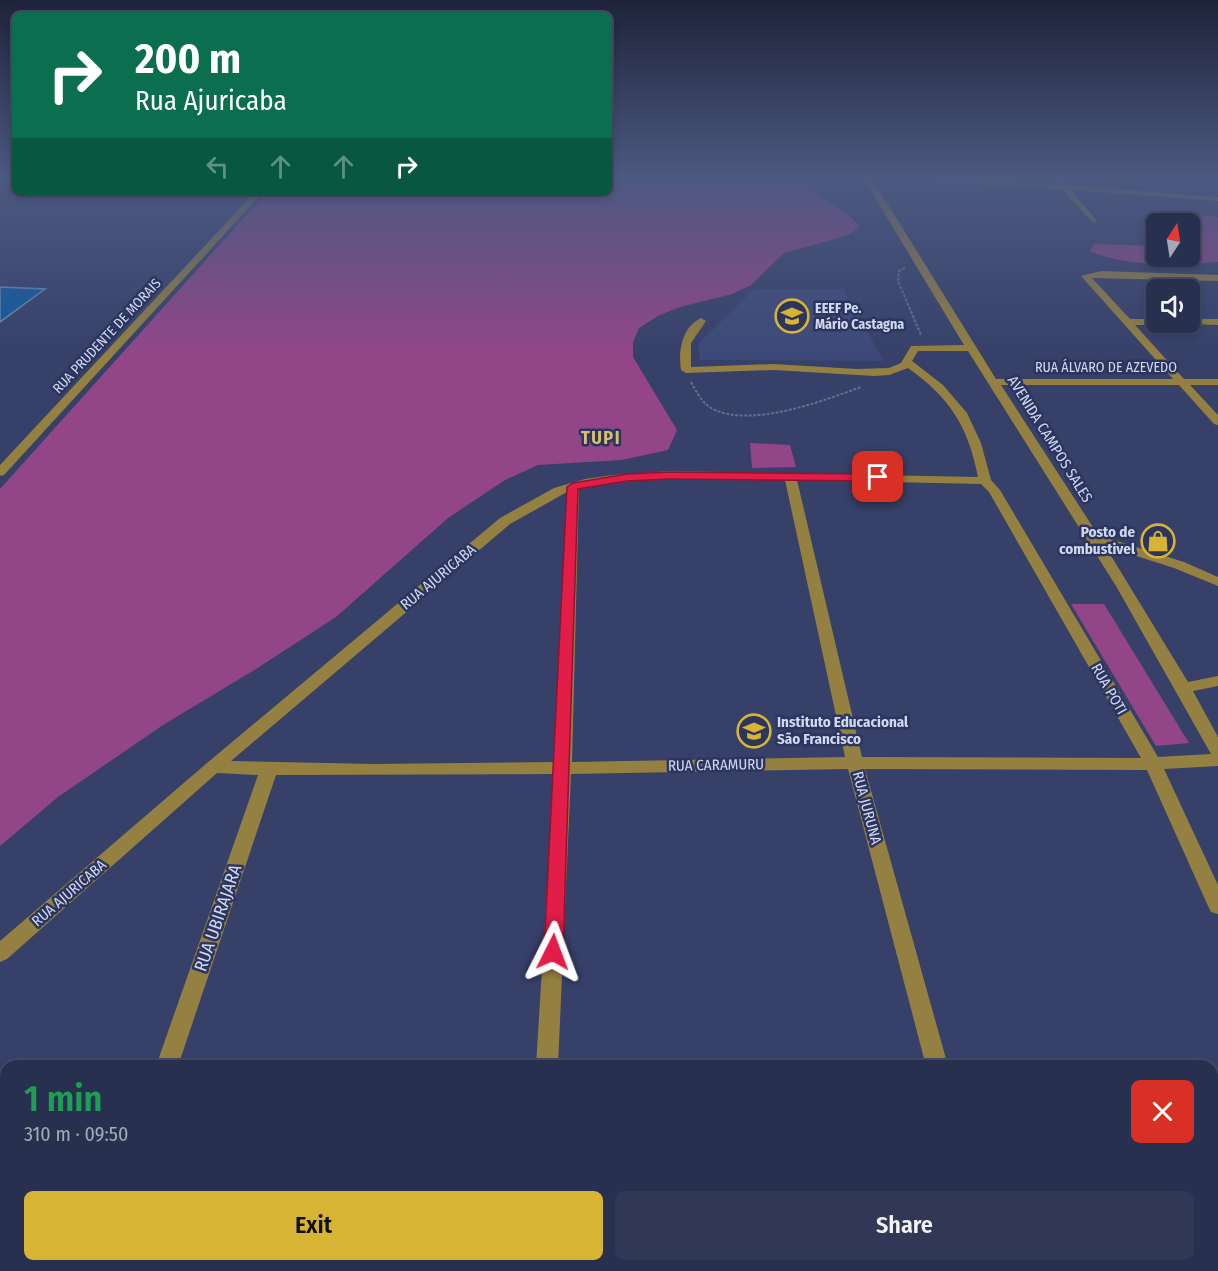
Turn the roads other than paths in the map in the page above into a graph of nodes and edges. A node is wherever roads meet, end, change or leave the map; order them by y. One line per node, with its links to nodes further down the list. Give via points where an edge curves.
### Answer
1 (217, 237): 15 (street, RUA PRUDENTE DE MORAIS)
2 (904, 237): 9 (street, AVENIDA CAMPOS SALES)
3 (1218, 278): 5 (street, via 1086,275)
4 (701, 321): 10 (street, via 687,336 683,357 686,370 772,367 882,372 897,370)
5 (1126, 322): 6 (street); 12 (street)
6 (1146, 322)
7 (1200, 322): 8 (street)
8 (1218, 322)
9 (973, 348): 10 (street, via 913,350); 11 (street, AVENIDA CAMPOS SALES)
10 (908, 363): 17 (street, via 938,383 957,403 973,432)
11 (994, 382): 12 (street, RUA ÁLVARO DE AZEVEDO); 19 (street, AVENIDA CAMPOS SALES)
12 (1180, 382): 13 (street, RUA ÁLVARO DE AZEVEDO); 14 (street)
13 (1218, 382)
14 (1218, 422)
15 (0, 472)
16 (790, 476): 17 (street, RUA AJURICABA); 18 (street, RUA AJURICABA, via 627,477); 25 (street, RUA JURUNA)
17 (985, 481): 26 (street, RUA POTI, via 994,490)
18 (573, 487): 27 (street, RUA AJURICABA, via 538,501 505,521); 28 (street)
19 (1093, 537): 20 (street); 22 (street, AVENIDA CAMPOS SALES)
20 (1218, 582)
21 (1218, 681): 22 (street)
22 (1184, 688): 23 (street, AVENIDA CAMPOS SALES)
23 (1218, 752)
24 (1218, 760): 26 (street, RUA CARAMURU)
25 (855, 763): 26 (street, RUA CARAMURU); 28 (street, RUA CARAMURU); 34 (street, RUA JURUNA)
26 (1153, 764): 30 (street, RUA POTI)
27 (213, 767): 29 (street, RUA CARAMURU); 31 (street, RUA AJURICABA)
28 (563, 768): 29 (street, RUA CARAMURU); 33 (street)
29 (269, 769): 32 (street, RUA UBIRAJARA)
30 (1218, 906)
31 (0, 953)
32 (169, 1060)
33 (547, 1060)
34 (935, 1060)

